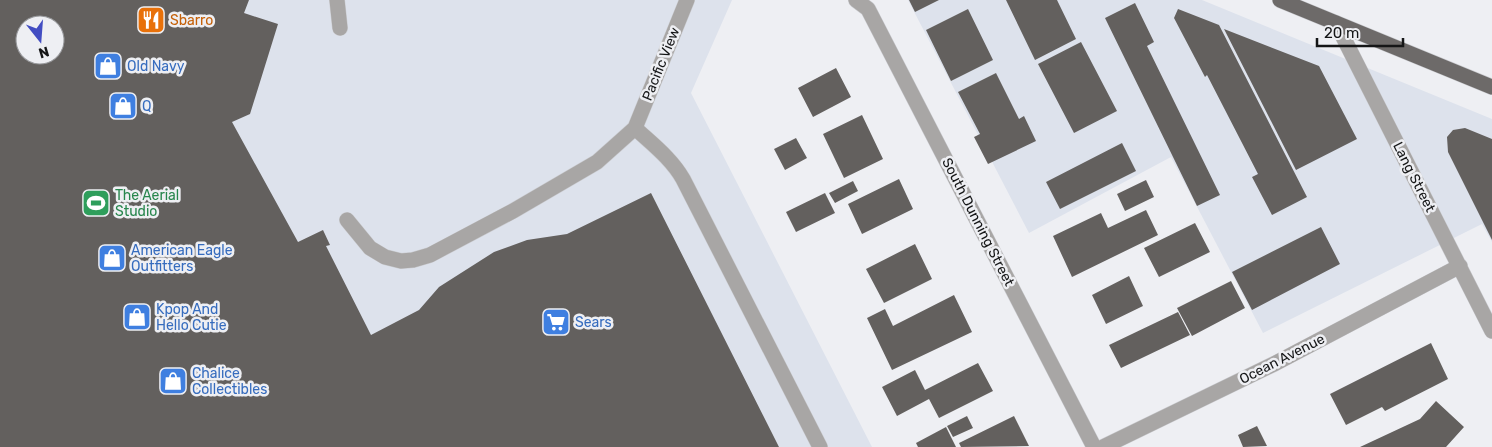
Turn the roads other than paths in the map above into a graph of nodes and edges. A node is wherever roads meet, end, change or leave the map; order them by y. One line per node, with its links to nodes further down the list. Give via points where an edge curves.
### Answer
1 (337, 0): 6 (street)
2 (687, 0): 8 (street, Pacific View)
3 (856, 0): 13 (street, South Dunning Street, via 868,9)
4 (1280, 0): 5 (main road)
5 (1336, 23): 7 (main road); 10 (street, Lang Street)
6 (340, 28)
7 (1492, 87)
8 (635, 128): 9 (street, via 597,162 430,255 401,261 386,257 370,248); 12 (street, via 667,157 683,179)
9 (347, 220)
10 (1460, 266): 11 (street, Lang Street); 14 (street, Ocean Avenue, via 1274,364)
11 (1492, 331)
12 (820, 447)
13 (1094, 447)
14 (1103, 447)

